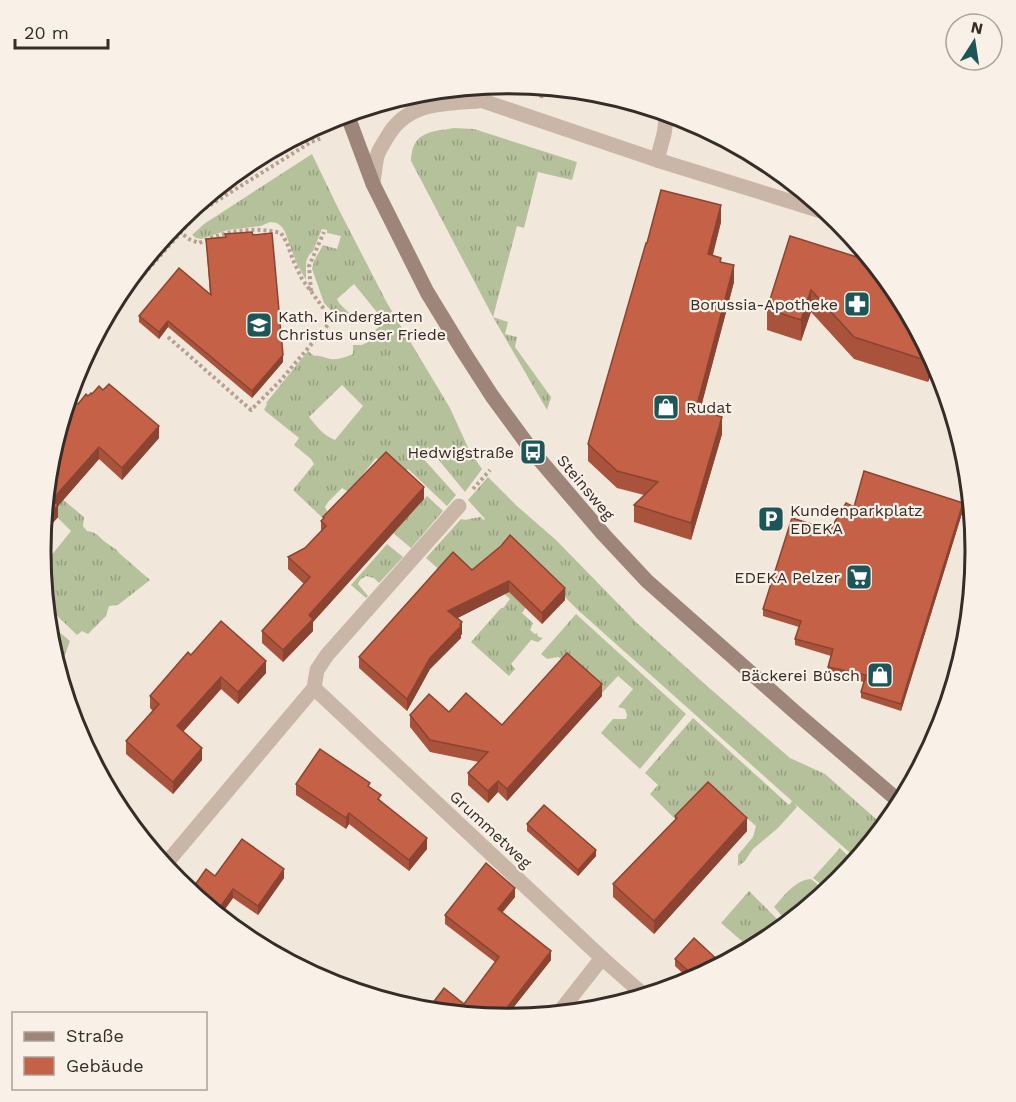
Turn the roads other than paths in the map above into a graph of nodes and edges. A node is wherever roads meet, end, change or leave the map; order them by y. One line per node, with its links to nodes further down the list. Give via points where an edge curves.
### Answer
1 (470, 96): 2 (street)
2 (483, 101): 5 (street); 6 (street, via 429,106 402,118 378,155)
3 (350, 122): 6 (main road, Steinsweg)
4 (666, 122): 5 (street)
5 (657, 160): 7 (street)
6 (373, 184): 10 (main road, Steinsweg, via 427,292 533,452 647,581)
7 (809, 207)
8 (459, 506): 9 (street, via 327,655 317,670)
9 (314, 688): 11 (street); 12 (street, Grummetweg)
10 (893, 797)
11 (171, 859)
12 (602, 958): 13 (street, Grummetweg); 14 (street)
13 (637, 989)
14 (566, 1004)

